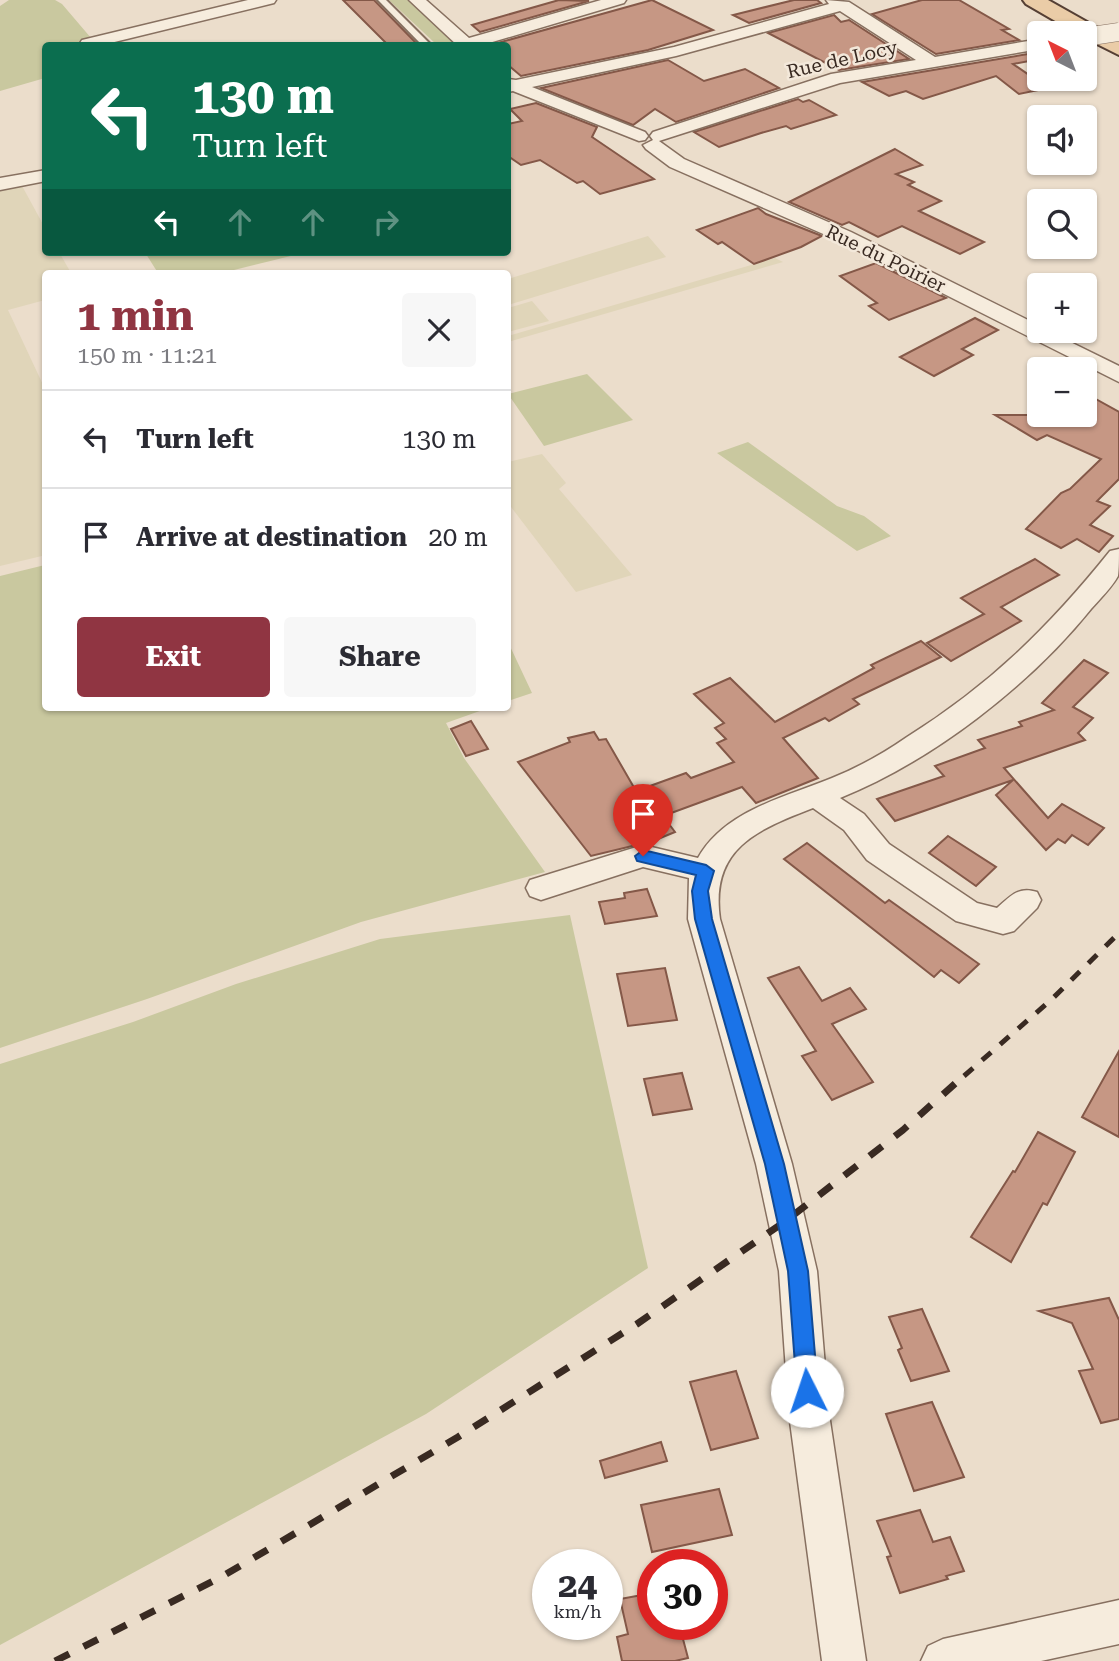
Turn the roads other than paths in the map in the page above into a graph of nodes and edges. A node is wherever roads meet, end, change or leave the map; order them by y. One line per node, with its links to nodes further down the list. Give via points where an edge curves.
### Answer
1 (268, 0): 9 (street)
2 (382, 0): 14 (lane)
3 (417, 0): 15 (street)
4 (618, 0): 16 (street)
5 (1014, 0): 8 (main road)
6 (1033, 0): 19 (main road)
7 (839, 2): 20 (street); 22 (street, via 676,51)
8 (1051, 21)
9 (166, 24): 12 (street); 13 (street)
10 (1119, 32): 11 (street, bridge)
11 (1097, 37)
12 (179, 38)
13 (92, 42)
14 (424, 42)
15 (464, 42)
16 (477, 42)
17 (1027, 46): 20 (street, Rue de Locy)
18 (1097, 47): 21 (main road)
19 (1119, 49)
20 (930, 61): 24 (street, Rue de Locy, via 809,86)
21 (1119, 62)
22 (511, 85)
23 (511, 86): 24 (street, Rue du Poirier)
24 (650, 139): 27 (street, Rue du Poirier, via 677,163 844,236)
25 (42, 176): 26 (street)
26 (0, 184)
27 (1119, 375)
28 (1119, 557): 29 (street, via 1066,622 968,710 921,743)
29 (816, 796): 30 (street, via 745,828 713,856); 32 (street, via 853,822 878,852 967,912 1003,922)
30 (706, 871): 31 (street, via 643,856); 34 (street, via 700,891 704,919 774,1164 798,1271 809,1414)
31 (541, 888)
32 (1026, 900)
33 (1119, 1622): 35 (street)
34 (844, 1661)
35 (943, 1661)

